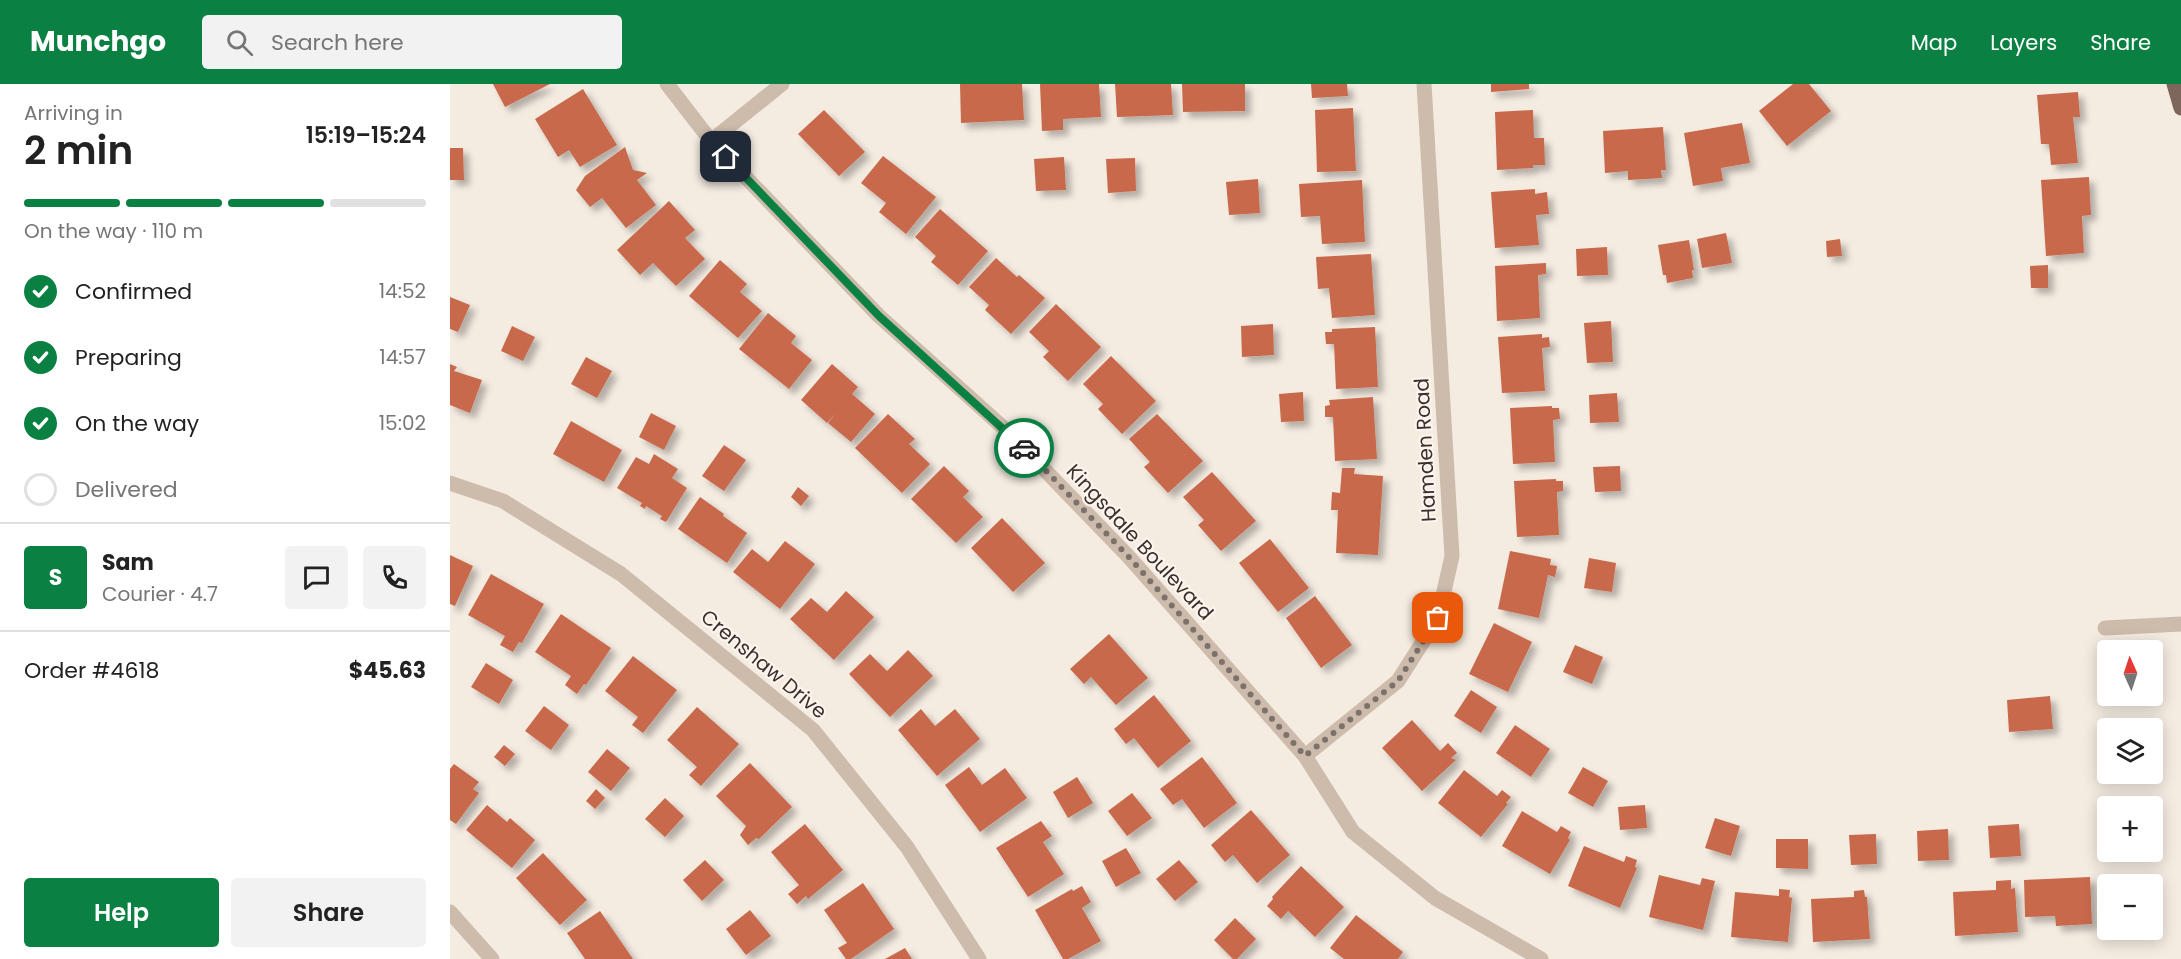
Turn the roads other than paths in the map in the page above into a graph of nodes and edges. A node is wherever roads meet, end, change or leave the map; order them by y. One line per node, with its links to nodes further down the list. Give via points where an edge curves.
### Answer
1 (667, 84): 6 (street, Kingsdale Boulevard)
2 (782, 84): 6 (street)
3 (1425, 84): 10 (street, Hamden Road, via 1452,556 1438,618 1398,681)
4 (2174, 84): 5 (main road)
5 (2181, 108)
6 (711, 141): 10 (street, Kingsdale Boulevard, via 879,316 1007,431 1120,548)
7 (450, 483): 13 (street, Crenshaw Drive, via 503,501 621,574 813,730 907,847)
8 (2181, 624): 9 (street)
9 (2105, 628)
10 (1305, 756): 14 (street, Kingsdale Boulevard, via 1353,832 1435,898)
11 (450, 912): 12 (street)
12 (492, 959)
13 (979, 959)
14 (1540, 959)

